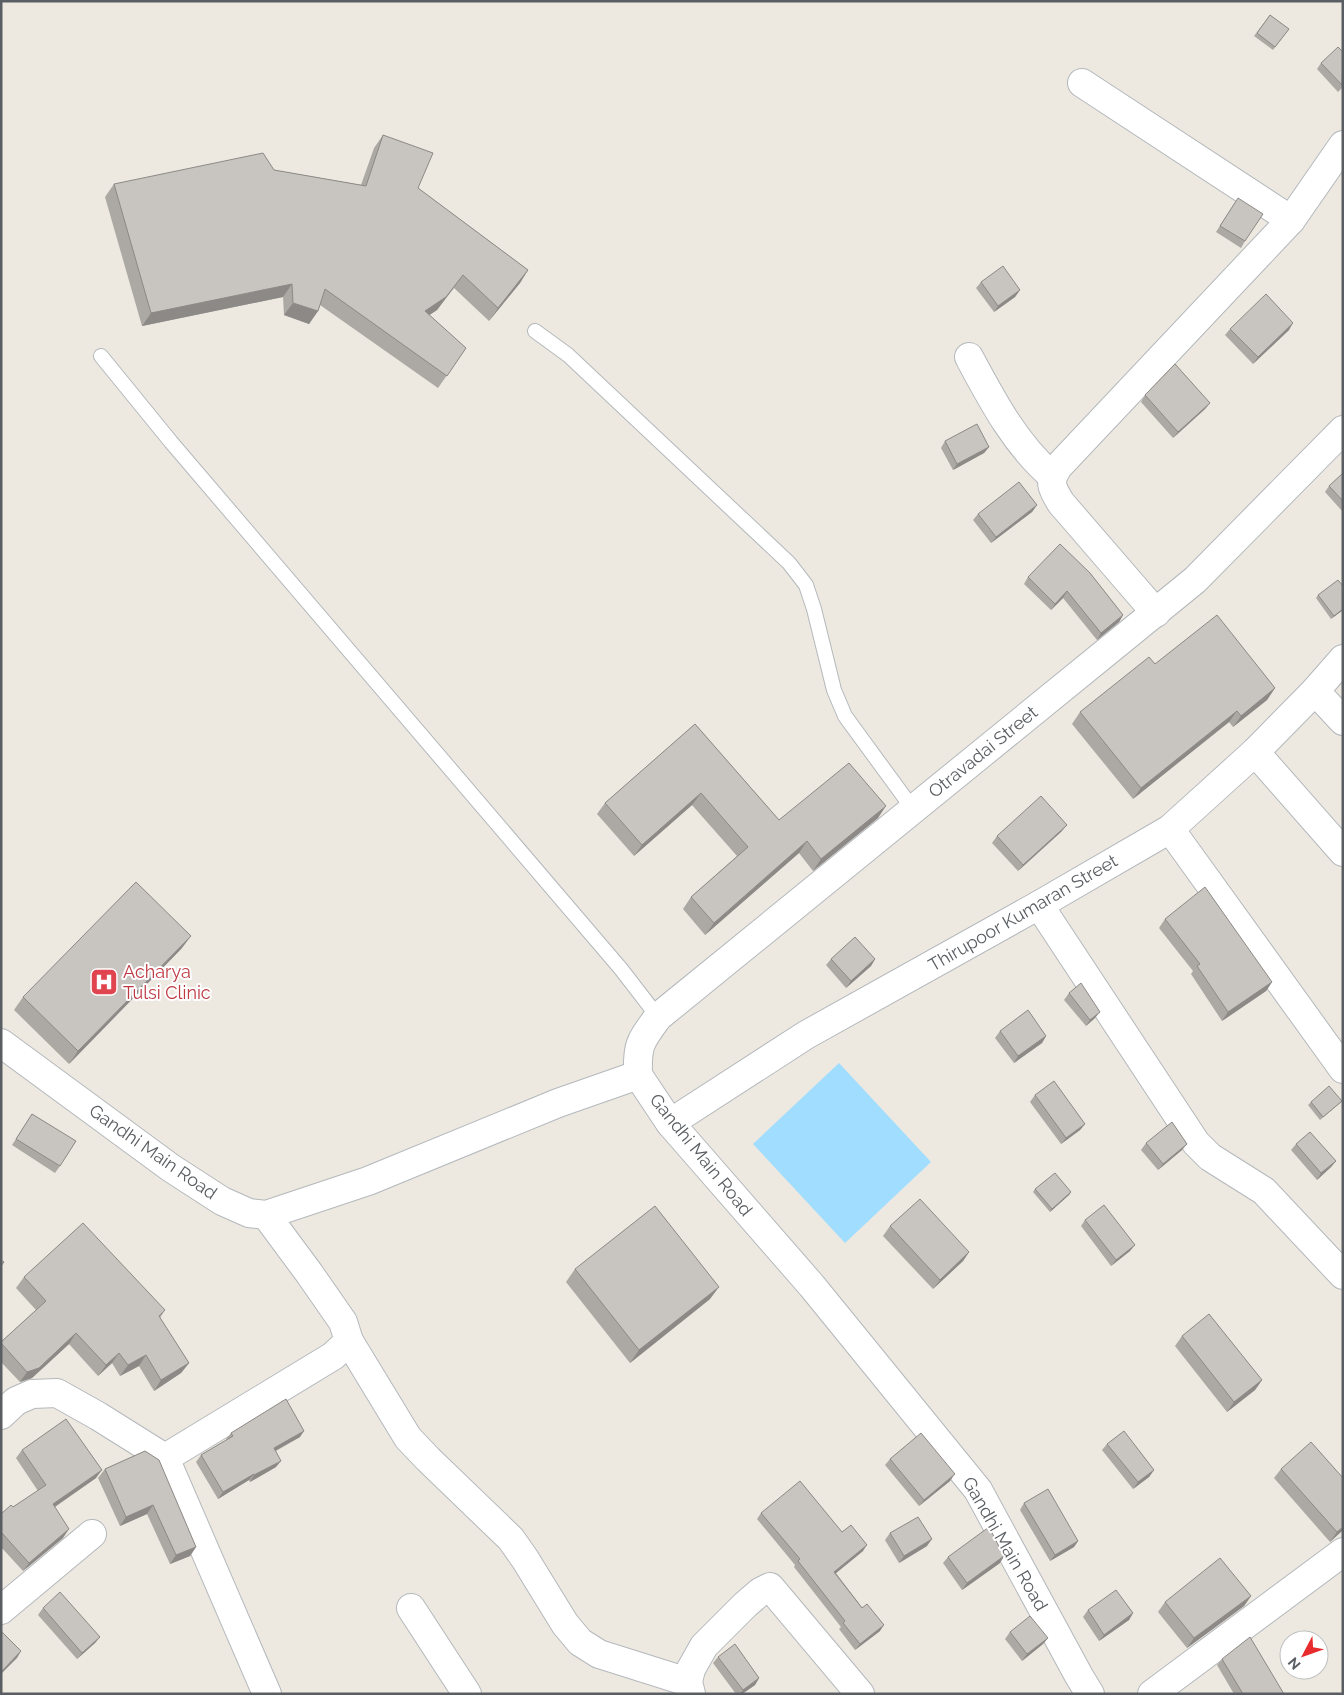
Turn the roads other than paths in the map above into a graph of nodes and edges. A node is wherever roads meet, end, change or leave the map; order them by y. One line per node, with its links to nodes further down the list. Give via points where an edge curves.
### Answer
1 (1082, 83): 3 (street)
2 (1343, 145): 3 (street)
3 (1291, 220): 8 (street)
4 (535, 331): 14 (lane, via 568,355 789,564 806,585 834,690 846,716)
5 (100, 356): 18 (lane)
6 (969, 357): 8 (street, via 999,412 1036,462)
7 (1343, 430): 9 (street, Otravadai Street, via 1195,580)
8 (1052, 476): 9 (street, via 1053,489 1061,503)
9 (1156, 612): 14 (street, Otravadai Street)
10 (1343, 659): 11 (street, Thirupoor Kumaran Street)
11 (1314, 691): 12 (street); 13 (street, Thirupoor Kumaran Street)
12 (1343, 720)
13 (1255, 752): 15 (street, Thirupoor Kumaran Street); 16 (street)
14 (913, 810): 18 (street, Otravadai Street)
15 (1170, 829): 17 (street, Thirupoor Kumaran Street); 20 (street)
16 (1343, 852)
17 (1040, 905): 22 (street, Thirupoor Kumaran Street, via 806,1035); 24 (street, via 1196,1143 1210,1157 1264,1191)
18 (658, 1017): 21 (street, Otravadai Street, via 641,1040 637,1053)
19 (1, 1042): 23 (street, Gandhi Main Road, via 171,1168 222,1201 249,1213)
20 (1343, 1069)
21 (638, 1075): 22 (street, Gandhi Main Road); 23 (street, Gandhi Main Road, via 558,1103 368,1181)
22 (670, 1123): 36 (street, Gandhi Main Road, via 812,1286 978,1490)
23 (266, 1215): 25 (street, via 343,1322)
24 (1343, 1275)
25 (348, 1341): 27 (street, via 333,1356); 32 (street, via 408,1438 511,1539 564,1624 580,1642 599,1654)
26 (1, 1415): 27 (street, via 16,1401 32,1394 57,1394)
27 (165, 1458): 33 (street)
28 (92, 1534): 31 (street)
29 (1343, 1552): 37 (street)
30 (411, 1608): 34 (street)
31 (1, 1610)
32 (689, 1688): 35 (street, via 691,1669 704,1646 745,1605 770,1587)
33 (267, 1694)
34 (467, 1694)
35 (860, 1694)
36 (1090, 1694)
37 (1152, 1694)

